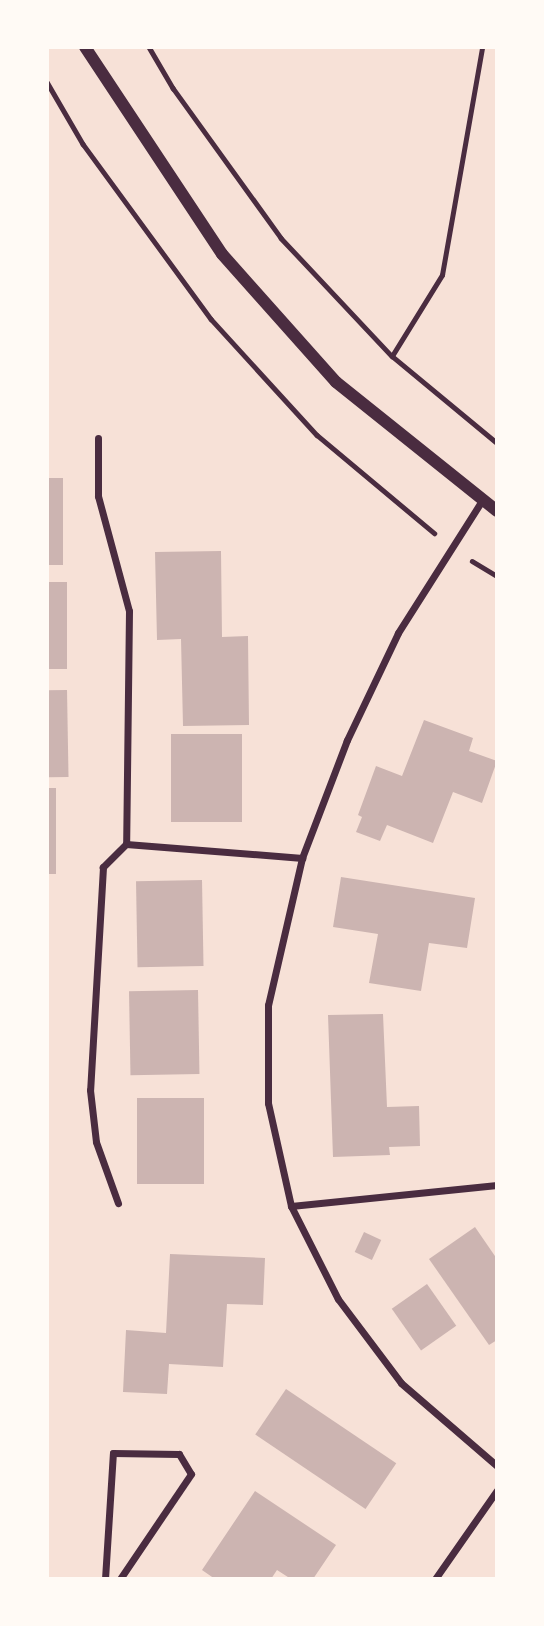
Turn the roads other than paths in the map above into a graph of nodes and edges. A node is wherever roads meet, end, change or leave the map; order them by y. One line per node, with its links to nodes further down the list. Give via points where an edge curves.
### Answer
1 (85, 47): 3 (street, via 222,254 336,382)
2 (98, 438): 5 (street, via 98,496 129,611)
3 (481, 502): 4 (street); 6 (street, via 398,633 346,740)
4 (497, 511)
5 (126, 844): 6 (street); 8 (street, via 103,867 90,1090 96,1142)
6 (302, 858): 9 (street, via 268,1005 268,1103)
7 (497, 1185): 9 (street)
8 (118, 1203)
9 (291, 1206): 10 (street, via 338,1299 401,1383)
10 (497, 1466)
11 (497, 1490): 14 (street)
12 (105, 1579): 13 (street, via 113,1452 179,1454 191,1474)
13 (120, 1579)
14 (435, 1579)

